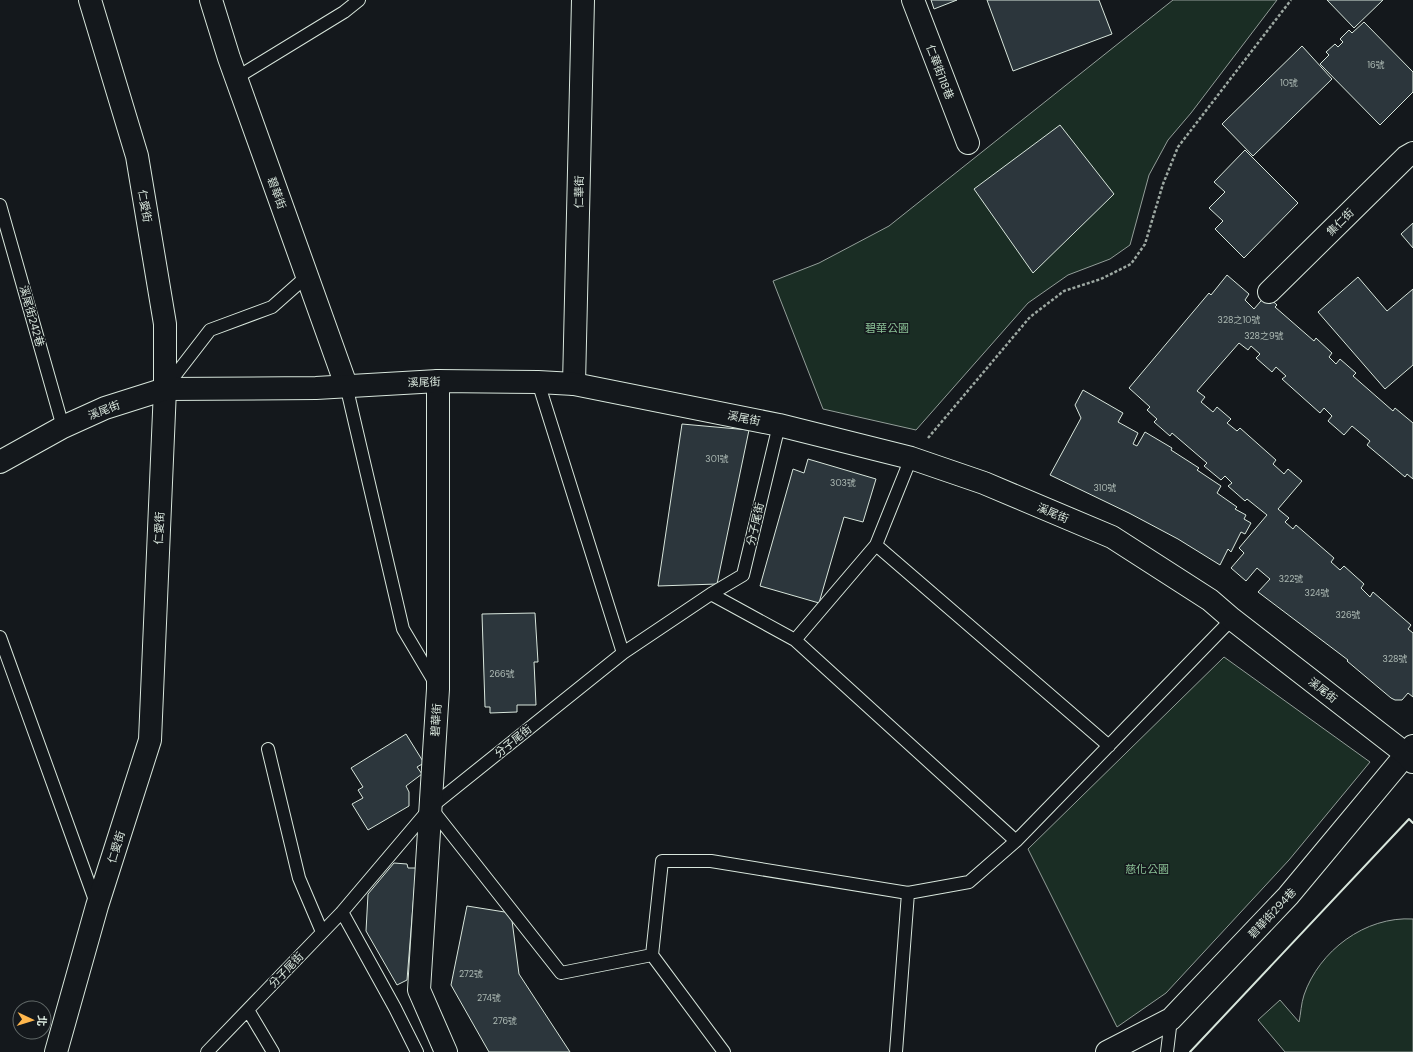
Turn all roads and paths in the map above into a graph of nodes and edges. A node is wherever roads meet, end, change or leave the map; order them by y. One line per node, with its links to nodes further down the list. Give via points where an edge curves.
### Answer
1 (90, 0): 17 (street, 仁愛街, via 137,156 165,324)
2 (211, 0): 7 (street, 碧華街)
3 (359, 0): 7 (lane, via 344,12)
4 (583, 0): 15 (street, 仁華街)
5 (913, 0): 8 (street, 仁華街118巷)
6 (1291, 0): 20 (path, via 1178,147 1163,184 1145,244 1131,264 1100,279 1064,291 1030,317)
7 (236, 78): 11 (street, 碧華街)
8 (968, 144)
9 (1413, 153): 12 (street, 集仁街)
10 (0, 204): 19 (lane, 溪尾街242巷)
11 (307, 276): 16 (street, 碧華街); 17 (lane, via 272,307 210,330)
12 (1269, 292)
13 (438, 381): 14 (street, 溪尾街); 16 (street, 溪尾街); 28 (street, 碧華街)
14 (538, 382): 15 (street, 溪尾街); 27 (lane)
15 (574, 384): 18 (street, 溪尾街)
16 (346, 386): 17 (street, 溪尾街); 28 (lane, via 403,629)
17 (165, 389): 19 (street, 溪尾街, via 105,408); 35 (street, 仁愛街, via 150,740)
18 (779, 425): 20 (street, 溪尾街); 23 (lane, 分子尾街, via 743,575)
19 (63, 427): 21 (street, 溪尾街)
20 (911, 458): 22 (lane); 24 (street, 溪尾街, via 984,483 1112,537 1210,600)
21 (0, 462)
22 (876, 545): 26 (lane); 29 (lane)
23 (711, 594): 26 (lane); 27 (lane, 分子尾街)
24 (1232, 619): 29 (lane); 31 (street, 溪尾街)
25 (0, 637): 35 (lane)
26 (795, 640): 33 (lane)
27 (623, 653): 32 (lane, 分子尾街)
28 (438, 689): 32 (street, 碧華街)
29 (1109, 746): 33 (lane)
30 (268, 749): 37 (lane, via 299,878)
31 (1410, 754): 40 (street, 碧華街294巷, via 1288,896)
32 (431, 807): 36 (lane, 分子尾街); 38 (lane, via 561,973); 45 (street, 碧華街, via 419,990)
33 (1016, 841): 34 (lane, via 969,882)
34 (908, 893): 38 (lane, via 712,861 662,862); 47 (lane)
35 (98, 906): 41 (street, 仁愛街)
36 (342, 912): 37 (lane, 分子尾街); 44 (lane)
37 (322, 932): 39 (lane, 分子尾街)
38 (652, 955): 46 (lane)
39 (248, 1010): 42 (lane, 分子尾街); 43 (lane)
40 (1171, 1019): 48 (street, 碧華街294巷); 49 (lane)
41 (56, 1052)
42 (207, 1052)
43 (273, 1052)
44 (416, 1052)
45 (446, 1052)
46 (724, 1052)
47 (896, 1052)
48 (1107, 1052)
49 (1167, 1052)

